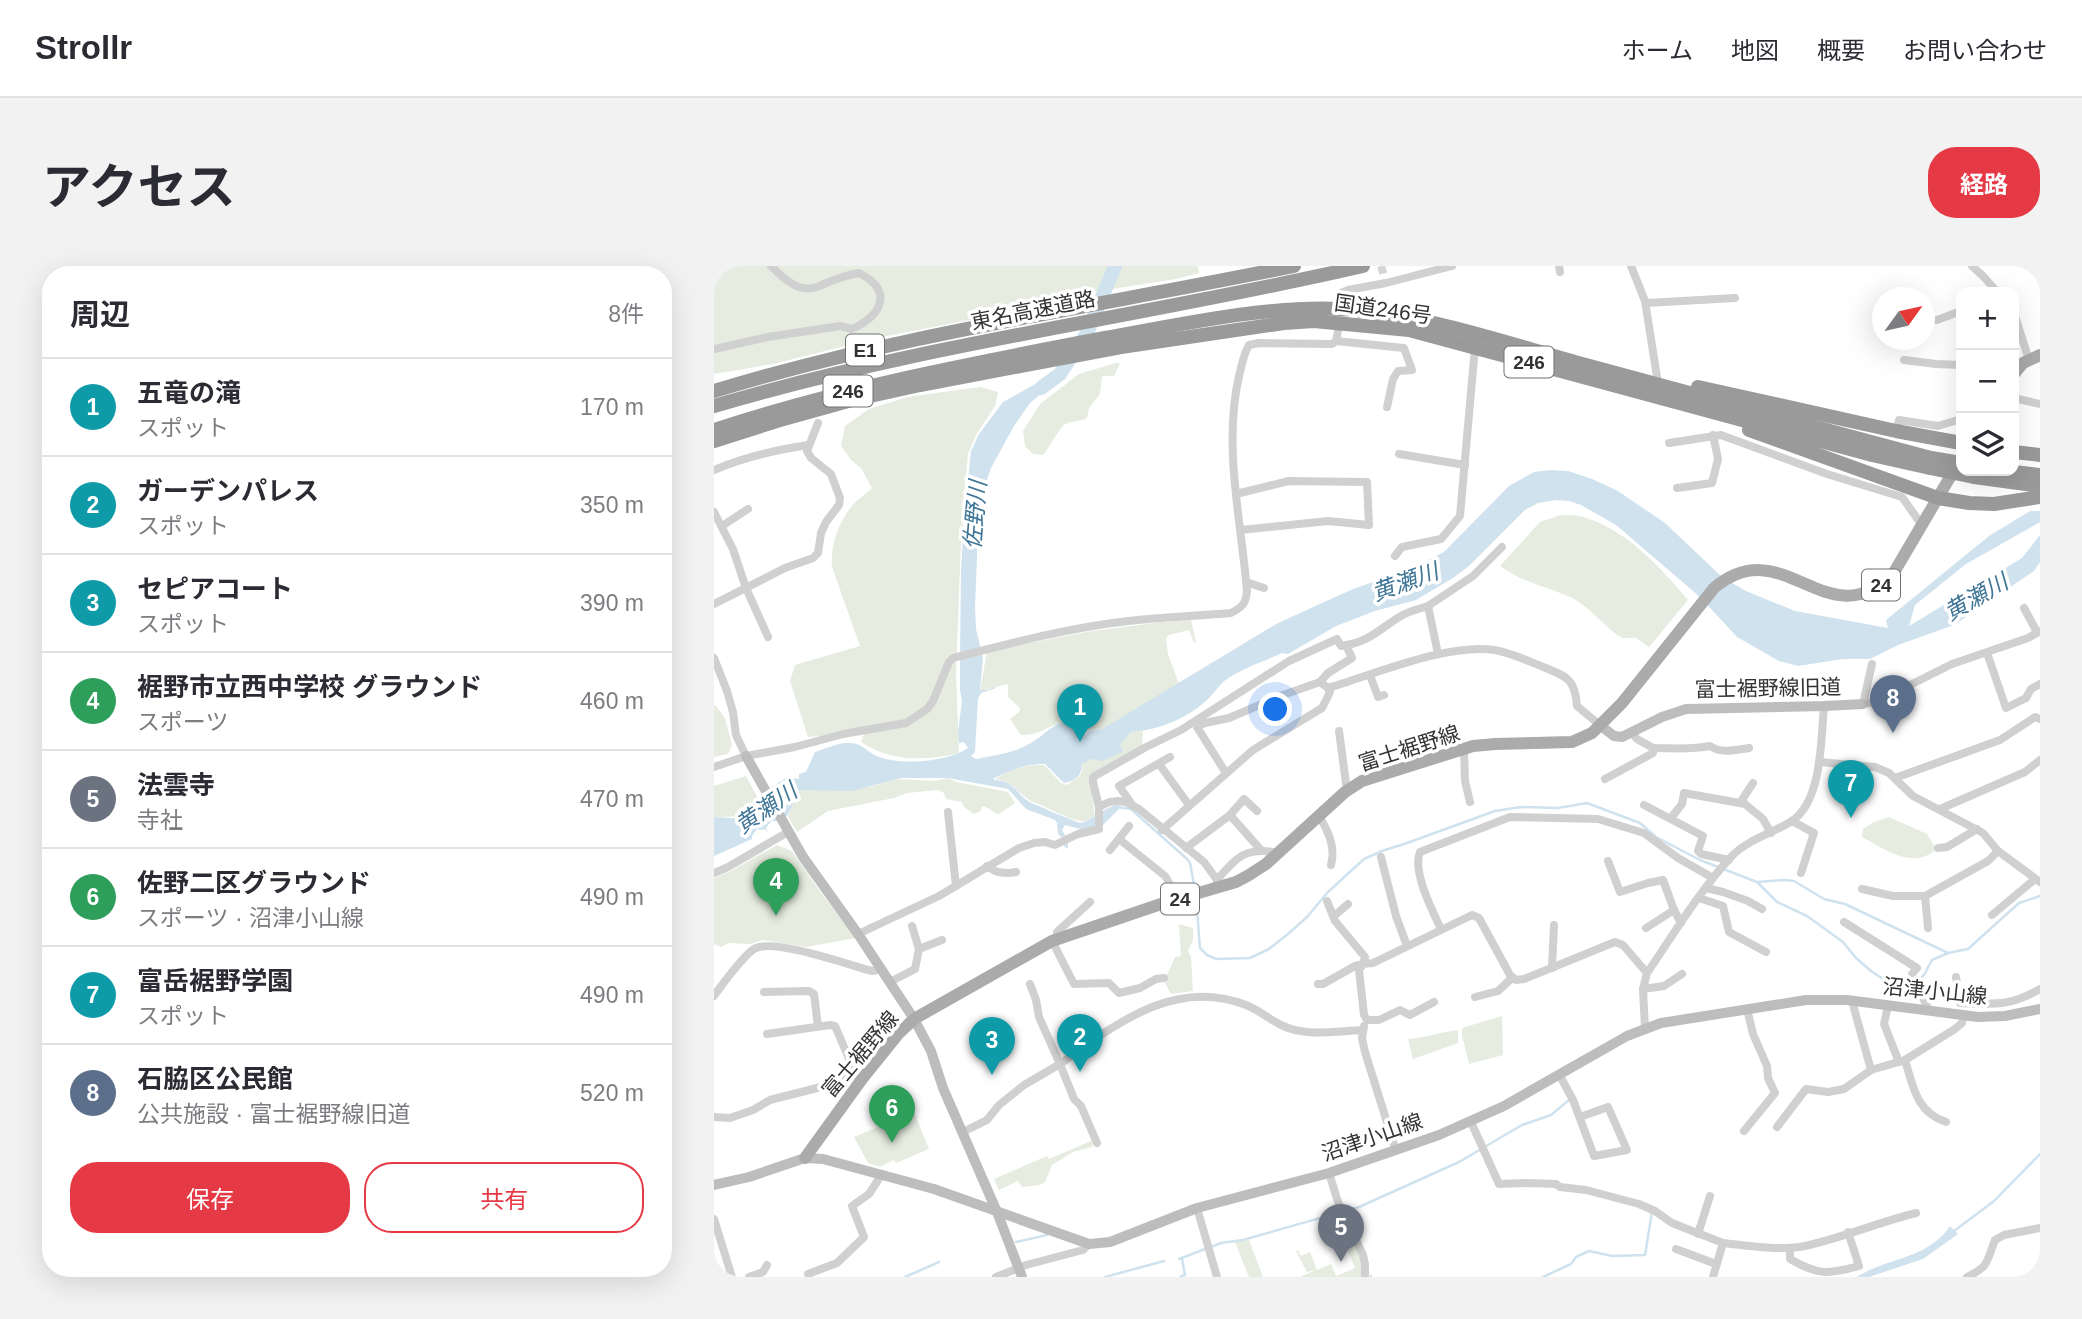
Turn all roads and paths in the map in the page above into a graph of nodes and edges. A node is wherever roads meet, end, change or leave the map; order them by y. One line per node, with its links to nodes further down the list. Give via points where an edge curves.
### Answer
1 (771, 266): 16 (street, via 803,290 859,273 875,282 879,306 852,332 840,326)
2 (1294, 266): 24 (highway, 東名高速道路 / E1, via 843,355)
3 (1363, 266): 28 (highway, 東名高速道路 / E1, via 840,371)
4 (1452, 266): 11 (street, via 1341,293)
5 (1631, 266): 9 (street)
6 (1972, 266): 7 (street)
7 (1992, 287)
8 (1735, 298): 9 (street)
9 (1646, 303): 23 (street)
10 (1956, 313): 12 (street)
11 (1339, 316): 14 (street); 15 (highway, 国道246号 / 246); 19 (highway, 国道246号 / 246, via 1410,317); 21 (highway, 国道246号 / 246, via 1124,341)
12 (1937, 320)
13 (2019, 324): 17 (street)
14 (1336, 341): 29 (street, via 1404,348 1412,370 1398,371); 51 (street, via 1249,345 1233,414)
15 (1475, 347): 26 (highway, 国道246号 / 246); 44 (street)
16 (714, 349)
17 (2034, 357): 22 (main road)
18 (1904, 360): 20 (street)
19 (1577, 362): 23 (highway); 42 (highway, 国道246号 / 246)
20 (1956, 365)
21 (984, 367): 32 (highway, 国道246号 / 246, via 853,389); 35 (highway, 国道246号 / 246, via 780,419)
22 (2019, 370)
23 (1657, 377): 33 (highway)
24 (714, 391)
25 (2019, 399): 27 (street)
26 (1679, 403): 42 (highway, 国道246号 / 246, via 1872,455); 53 (highway)
27 (2040, 404)
28 (714, 406)
29 (1387, 407)
30 (1956, 421): 33 (street, via 1938,426 1899,420)
31 (818, 423): 38 (street)
32 (714, 430)
33 (1896, 432): 36 (highway)
34 (1713, 435): 37 (street); 50 (street, via 1718,459 1712,484); 56 (street, via 1902,497)
35 (714, 441)
36 (1956, 442)
37 (1669, 443)
38 (808, 445): 46 (street, via 774,450); 62 (street, via 809,455 831,474 839,505 821,533 813,558)
39 (2019, 453): 41 (highway)
40 (1399, 454): 44 (street)
41 (2040, 455)
42 (1931, 463): 43 (highway, 国道246号 / 246, bridge); 49 (highway, 国道246号 / 246, bridge, via 1974,477)
43 (1956, 463)
44 (1465, 465): 60 (street, via 1460,516 1441,539 1402,547)
45 (1956, 467): 53 (main road, 富士裾野線 / 24)
46 (714, 470)
47 (2019, 473): 48 (highway)
48 (2040, 475)
49 (2040, 486)
50 (1677, 488)
51 (1236, 494): 58 (street); 58 (street, via 1289,481 1367,482 1370,525 1328,521)
52 (2040, 497): 53 (highway, via 1994,504)
53 (1938, 498): 56 (main road, 富士裾野線 / 24)
54 (748, 509): 57 (street)
55 (714, 512): 57 (street)
56 (1921, 524): 82 (main road, 富士裾野線 / 24, via 1893,574 1872,591 1856,596 1822,592 1771,571 1754,569 1726,578)
57 (722, 526): 62 (street)
58 (1241, 530): 61 (street)
59 (1502, 547): 65 (street, via 1473,576)
60 (1395, 555)
61 (1246, 582): 63 (street); 89 (street, via 1246,601 1231,613 1102,625 985,649 949,662 933,701 906,723)
62 (746, 588): 64 (street); 68 (street)
63 (1264, 588)
64 (714, 604)
65 (1428, 606): 69 (street); 71 (street)
66 (2024, 608): 67 (street)
67 (2038, 631): 70 (street)
68 (768, 638)
69 (1346, 646): 76 (street, via 1352,658 1328,673); 81 (street, via 1337,639 1289,661)
70 (1987, 653): 75 (street, via 2006,708); 78 (street)
71 (1438, 654): 74 (street); 82 (street, via 1492,650 1564,676 1575,689 1577,706)
72 (714, 658): 89 (street)
73 (1872, 664): 78 (street, 富士裾野線旧道)
74 (1370, 675): 76 (street); 77 (street, via 1378,697)
75 (2040, 684)
76 (1324, 685): 83 (street); 95 (street, via 1330,692 1322,708 1253,750)
77 (1384, 695)
78 (1863, 704): 79 (main road, 富士裾野線旧道)
79 (1824, 706): 85 (main road, 富士裾野線旧道, via 1686,709); 92 (street)
80 (2040, 719): 96 (street, via 2035,717 2000,740)
81 (1186, 726): 83 (street); 105 (street, via 1093,777)
82 (1601, 726): 85 (main road, via 1614,736); 88 (main road, 富士裾野線 / 24, via 1572,742)
83 (1197, 727): 95 (street)
84 (1339, 731): 99 (street)
85 (1632, 733): 86 (street)
86 (1653, 748): 87 (street); 97 (street)
87 (1749, 748)
88 (1464, 749): 99 (main road, 富士裾野線 / 24, via 1378,775); 100 (street)
89 (746, 756): 94 (street); 115 (main road)
90 (1170, 757): 93 (street)
91 (2040, 760): 106 (street, via 2025,772)
92 (1819, 762): 96 (street, via 1875,767); 112 (street, via 1809,802)
93 (1159, 764): 103 (street, via 1119,786); 104 (street)
94 (714, 767)
95 (1226, 773): 104 (street)
96 (1895, 778): 106 (street, via 1913,796)
97 (1605, 779)
98 (1753, 783): 101 (street)
99 (1347, 791): 110 (main road, 富士裾野線 / 24)
100 (1469, 802)
101 (1740, 803): 111 (street, via 1684,793); 117 (street, via 1763,819)
102 (1644, 805): 111 (street)
103 (1133, 806): 105 (street, via 1118,801); 116 (street)
104 (1189, 806): 116 (street)
105 (1099, 807): 129 (street, via 1099,829 1055,845 1034,843)
106 (1940, 809): 114 (street)
107 (1257, 811): 109 (street, via 1244,799)
108 (948, 812): 136 (street)
109 (1230, 815): 119 (street); 121 (street)
110 (1319, 816): 124 (main road, 富士裾野線 / 24); 128 (street, via 1334,852)
111 (1671, 818): 127 (street, via 1703,835 1698,851)
112 (1792, 821): 117 (street); 132 (street, via 1814,833)
113 (1129, 826): 118 (street)
114 (1977, 829): 120 (street); 123 (street)
115 (787, 830): 131 (street); 156 (main road)
116 (1162, 830): 119 (street)
117 (1770, 833): 127 (street)
118 (1119, 839): 122 (street); 141 (street, via 1165,876)
119 (1186, 848): 135 (street, via 1204,862)
120 (1938, 848)
121 (1260, 849): 124 (street); 135 (street, via 1229,865)
122 (1110, 850)
123 (1998, 851): 134 (street); 139 (street)
124 (1278, 853): 135 (main road, 富士裾野線 / 24, via 1237,882)
125 (1381, 857): 159 (street)
126 (1608, 861): 146 (street, via 1620,892 1663,880)
127 (1727, 862): 133 (street)
128 (1331, 865)
129 (987, 866): 130 (street); 136 (street)
130 (1016, 872)
131 (714, 873)
132 (1801, 873)
133 (1716, 875): 137 (street); 154 (street, via 1678,858 1644,833 1607,820 1510,817 1420,852 1420,874)
134 (2037, 881): 147 (street)
135 (1217, 883): 141 (main road, 富士裾野線 / 24)
136 (956, 886): 156 (street)
137 (1706, 888): 140 (street); 145 (street)
138 (1862, 889): 139 (street)
139 (1926, 897): 155 (street)
140 (1699, 898): 150 (street); 161 (street, via 1723,906 1729,932)
141 (1180, 899): 158 (main road, 富士裾野線 / 24)
142 (1327, 901): 148 (street)
143 (1090, 902): 158 (street, via 1056,932)
144 (1348, 904): 148 (street)
145 (1762, 909)
146 (1674, 910): 150 (street); 153 (street)
147 (1992, 915)
148 (1334, 916): 162 (street, via 1365,957)
149 (1844, 922): 183 (street, via 1917,968 1912,974 1914,983)
150 (1682, 923): 165 (street)
151 (1554, 925): 163 (street)
152 (912, 926): 160 (street)
153 (1646, 928)
154 (1441, 929): 159 (street); 169 (street, via 1467,916 1479,918)
155 (1928, 929)
156 (858, 934): 164 (main road)
157 (942, 940): 160 (street)
158 (1054, 940): 168 (street, via 1074,984 1109,983 1119,993); 185 (main road, 富士裾野線 / 24)
159 (1407, 946): 162 (street)
160 (919, 949): 170 (street, via 914,970)
161 (1766, 952)
162 (1363, 964): 171 (street); 186 (street, via 1359,970)
163 (1552, 968): 165 (street, via 1615,942); 169 (street, via 1524,979)
164 (882, 970): 170 (main road); 176 (street, via 761,946 751,951)
165 (1647, 973): 173 (street)
166 (1682, 974): 173 (street, via 1664,986)
167 (1956, 977): 174 (street, via 1960,1003 2009,1003)
168 (1164, 978)
169 (1512, 978): 177 (street, via 1498,991)
170 (890, 982): 185 (main road)
171 (1318, 984)
172 (1030, 985): 192 (street)
173 (1643, 989): 188 (street)
174 (2040, 989)
175 (764, 992): 187 (street, via 809,990 814,994)
176 (714, 996)
177 (1475, 997)
178 (1852, 1001): 180 (main road, 沼津小山線); 181 (main road, 沼津小山線, via 1806,1000); 193 (street)
179 (1434, 1002): 186 (street, via 1410,1015 1400,1010)
180 (1888, 1006): 183 (main road, 沼津小山線); 191 (street, via 1884,1024)
181 (1747, 1009): 188 (main road, 沼津小山線); 202 (street, via 1775,1093)
182 (2040, 1009): 184 (main road, 沼津小山線, via 2005,1016)
183 (1929, 1011): 184 (main road, 沼津小山線)
184 (1964, 1015): 191 (street, via 1955,1029)
185 (914, 1018): 195 (main road, 富士裾野線 / 24); 201 (main road)
186 (1367, 1020): 189 (street)
187 (818, 1026): 190 (street); 195 (street, via 835,1026)
188 (1645, 1028): 194 (main road, 沼津小山線)
189 (1363, 1030): 192 (street, via 1309,1033 1281,1025 1248,1005 1215,996 1189,996 1126,1018); 204 (street, via 1365,1052)
190 (767, 1034)
191 (1902, 1061): 193 (street); 199 (street, via 1912,1091 1935,1118)
192 (1059, 1064): 201 (street, via 1024,1085 987,1120); 203 (street)
193 (1871, 1070): 200 (street, via 1844,1089 1806,1089)
194 (1559, 1074): 197 (street); 198 (main road, 沼津小山線)
195 (858, 1076): 196 (street, via 770,1100 730,1118); 205 (main road, 富士裾野線 / 24)
196 (714, 1116)
197 (1580, 1117): 197 (street, via 1594,1156 1627,1150 1608,1107)
198 (1471, 1122): 204 (main road, 沼津小山線); 216 (street, via 1499,1184 1556,1184 1586,1190 1655,1210)
199 (1946, 1122)
200 (1777, 1126)
201 (964, 1132): 211 (main road)
202 (1744, 1132)
203 (1097, 1143)
204 (1396, 1151): 206 (main road, 沼津小山線)
205 (805, 1158): 207 (main road, 沼津小山線); 208 (main road, 沼津小山線)
206 (1329, 1173): 210 (main road, 沼津小山線); 229 (street, via 1363,1255)
207 (882, 1174): 211 (main road, 沼津小山線); 226 (street, via 869,1194 852,1206 864,1237 837,1263)
208 (714, 1185)
209 (1710, 1196): 216 (street)
210 (1197, 1208): 218 (main road, 沼津小山線, via 1124,1238); 228 (street)
211 (997, 1212): 218 (main road, 沼津小山線); 223 (main road)
212 (1916, 1213): 215 (street)
213 (714, 1219): 224 (street)
214 (2040, 1227): 231 (street, via 1995,1240 1989,1259)
215 (1849, 1232): 219 (street); 219 (street, via 1859,1266 1824,1273 1790,1259)
216 (1698, 1234): 217 (street)
217 (1723, 1243): 219 (street); 221 (street)
218 (1089, 1244): 223 (street)
219 (1790, 1248)
220 (1675, 1249): 221 (street)
221 (1716, 1266): 230 (street)
222 (765, 1271): 225 (street)
223 (1021, 1273): 227 (street)
224 (732, 1277)
225 (749, 1277)
226 (808, 1277)
227 (996, 1277)
228 (1217, 1277)
229 (1365, 1277)
230 (1713, 1277)
231 (1967, 1277)

